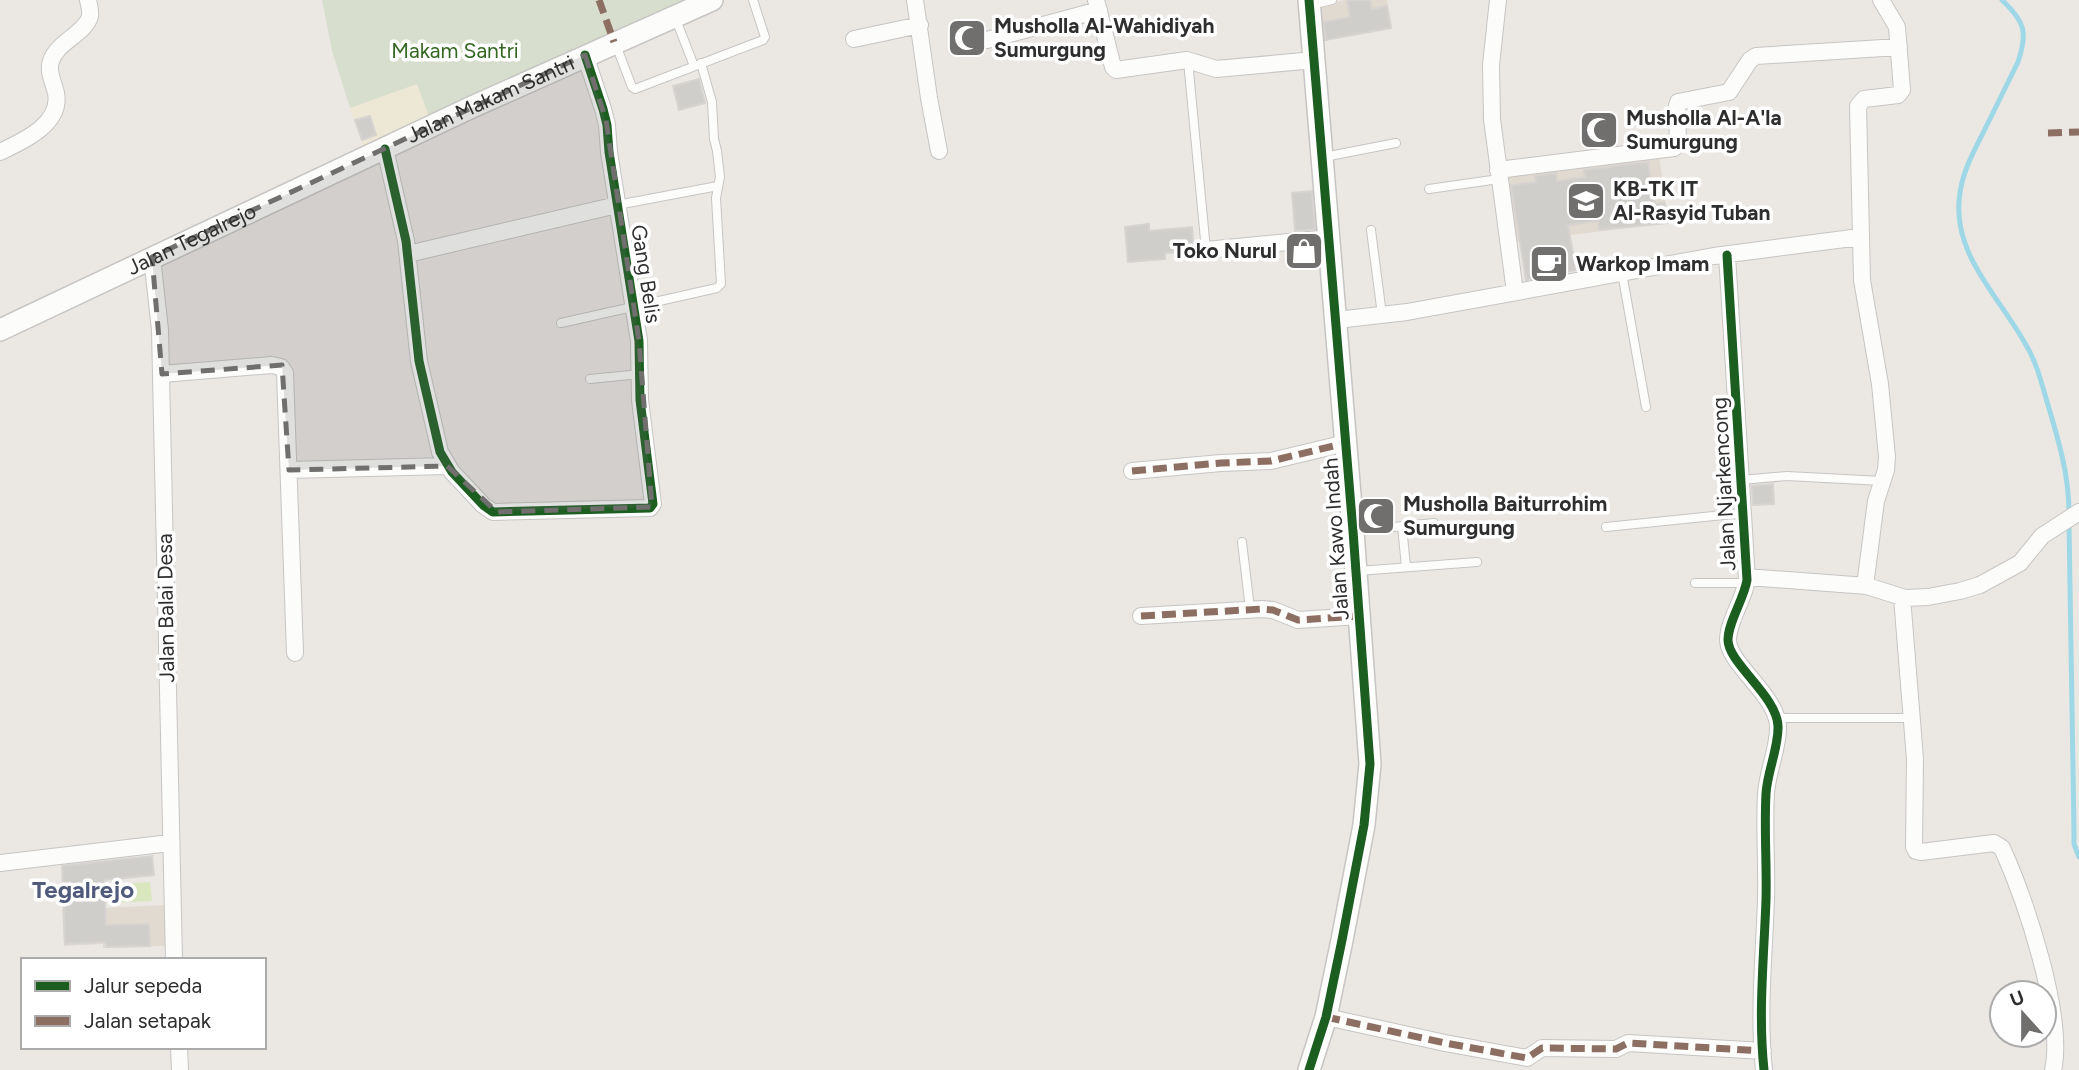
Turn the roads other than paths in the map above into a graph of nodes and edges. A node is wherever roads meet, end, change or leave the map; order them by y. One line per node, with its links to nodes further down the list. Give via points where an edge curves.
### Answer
1 (88, 0): 23 (street, via 90,14 85,26 66,40 50,62 57,103 48,122)
2 (712, 0): 10 (street, Jalan Makam Santri)
3 (753, 0): 19 (lane, via 764,39)
4 (915, 0): 11 (street)
5 (1332, 0): 8 (lane)
6 (1498, 0): 25 (street, via 1491,98)
7 (1881, 0): 15 (street, via 1897,27)
8 (1309, 3): 18 (street, Jalan Kawo Indah)
9 (1097, 5): 13 (street); 17 (street, via 1115,69)
10 (675, 16): 14 (street, Jalan Makam Santri); 19 (lane)
11 (920, 25): 12 (street); 22 (street)
12 (854, 39)
13 (987, 40)
14 (614, 42): 16 (street, Jalan Makam Santri); 19 (lane, via 634,88)
15 (1899, 47): 25 (street, via 1756,56 1726,93 1678,102 1678,144 1674,148); 30 (street, via 1901,92 1864,99 1858,106)
16 (585, 55): 21 (street, Jalan Makam Santri); 28 (street, Gang Belis, via 604,108)
17 (1188, 60): 18 (street, via 1216,69); 32 (lane)
18 (1315, 60): 24 (street, Jalan Kawo Indah)
19 (698, 65): 26 (lane, via 712,103)
20 (1396, 143): 24 (lane)
21 (385, 149): 33 (street); 35 (street, Jalan Tegalrejo)
22 (939, 151)
23 (0, 152)
24 (1323, 157): 31 (street, Jalan Kawo Indah)
25 (1499, 175): 27 (lane); 37 (street)
26 (718, 186): 28 (lane); 38 (lane, via 722,284)
27 (1429, 189)
28 (617, 205): 33 (street); 38 (street, Gang Belis)
29 (1371, 230): 39 (lane)
30 (1860, 237): 34 (street); 52 (street, via 1863,292 1884,418 1887,466)
31 (1330, 238): 32 (street); 40 (street, Jalan Kawo Indah)
32 (1206, 250)
33 (408, 254): 48 (street, via 421,371)
34 (1727, 254): 36 (street); 51 (street, Jalan Njarkencong)
35 (152, 257): 42 (street, Jalan Tegalrejo); 43 (street, Jalan Balai Desa)
36 (1622, 272): 37 (street); 46 (lane)
37 (1515, 292): 39 (street)
38 (634, 306): 41 (lane); 44 (street, Gang Belis)
39 (1382, 315): 40 (street)
40 (1337, 320): 47 (street, Jalan Kawo Indah)
41 (561, 323)
42 (0, 330)
43 (162, 374): 49 (street, via 281,367 286,378); 73 (street, Jalan Balai Desa)
44 (640, 374): 45 (lane); 48 (street, Gang Belis, via 652,507 494,512)
45 (590, 379)
46 (1646, 407)
47 (1346, 443): 50 (street, via 1263,462); 58 (street, Jalan Kawo Indah)
48 (447, 466): 49 (street)
49 (289, 470): 70 (street)
50 (1132, 471)
51 (1741, 480): 52 (lane, via 1787,476); 54 (street, Jalan Njarkencong)
52 (1882, 481): 65 (street)
53 (2079, 512): 66 (street, via 2039,540 2022,562 1980,584 1928,597)
54 (1743, 513): 57 (lane); 63 (street, Jalan Njarkencong)
55 (1434, 523): 56 (lane)
56 (1402, 526): 58 (lane); 61 (lane)
57 (1606, 527)
58 (1353, 531): 62 (street, Jalan Kawo Indah)
59 (1242, 542): 67 (lane)
60 (1477, 562): 61 (lane)
61 (1406, 567): 62 (lane)
62 (1357, 572): 69 (street, Jalan Kawo Indah)
63 (1747, 580): 64 (lane); 65 (street); 71 (street, Jalan Njarkencong, via 1728,642)
64 (1695, 583)
65 (1865, 586): 66 (street)
66 (1902, 597): 72 (street)
67 (1251, 609): 68 (street); 69 (street, via 1268,609 1306,621)
68 (1141, 616)
69 (1360, 616): 76 (street, Jalan Kawo Indah, via 1369,748 1367,803)
70 (295, 653)
71 (1776, 718): 72 (lane); 78 (street, via 1765,817)
72 (1913, 718): 82 (street, via 1915,848 1921,852 1994,843 2003,849 2044,971 2054,1034)
73 (170, 844): 74 (street); 75 (street, Jalan Balai Desa)
74 (0, 863)
75 (174, 958)
76 (1326, 1017): 78 (street, via 1527,1058 1542,1048 1616,1049 1628,1043); 80 (street, Jalan Kawo Indah)
77 (179, 1049): 79 (street)
78 (1763, 1051): 81 (street)
79 (180, 1070)
80 (1309, 1070)
81 (1764, 1070)
82 (2053, 1070)

